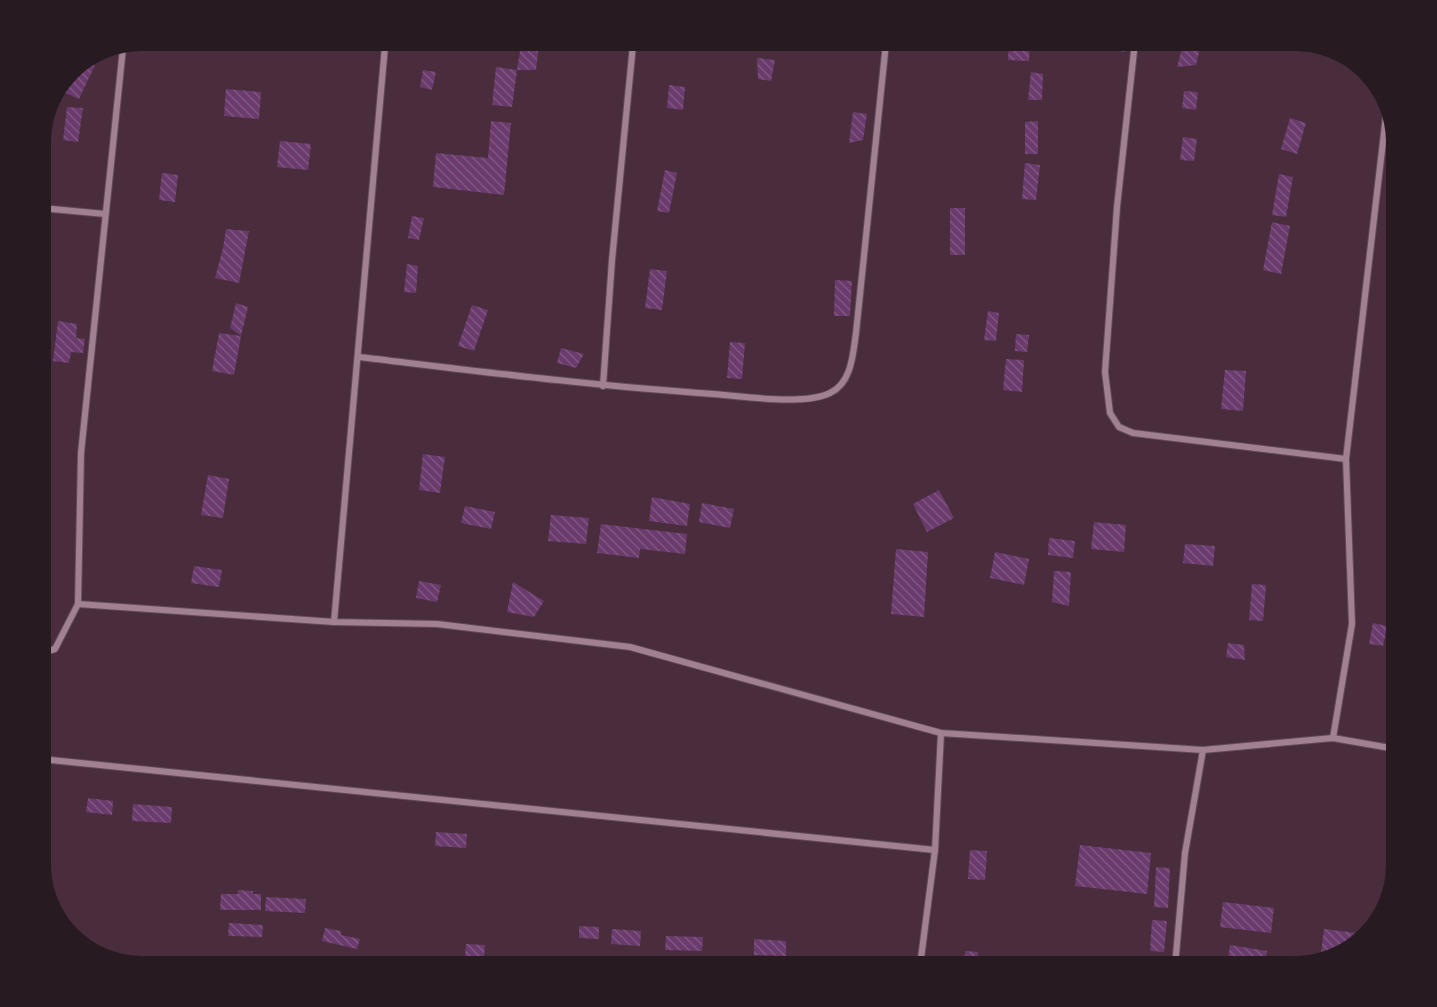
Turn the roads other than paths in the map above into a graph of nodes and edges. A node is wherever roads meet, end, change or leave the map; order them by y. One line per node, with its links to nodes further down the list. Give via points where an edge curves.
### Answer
1 (385, 51): 9 (street)
2 (632, 51): 10 (street)
3 (885, 51): 10 (street, via 863,278 852,360 845,381 832,393 778,399)
4 (1134, 51): 11 (street, via 1105,372 1110,413 1119,427 1133,433)
5 (122, 53): 8 (street)
6 (1385, 127): 11 (street)
7 (51, 209): 8 (street)
8 (105, 214): 12 (street, via 81,453)
9 (359, 357): 10 (street); 13 (street)
10 (603, 386)
11 (1346, 459): 16 (street, via 1352,624)
12 (78, 604): 13 (street); 14 (street)
13 (334, 622): 15 (street, via 437,624 630,647)
14 (51, 650)
15 (941, 733): 18 (street); 20 (street)
16 (1332, 738): 17 (street); 18 (street)
17 (1386, 747)
18 (1203, 750): 22 (street, via 1185,853)
19 (51, 760): 20 (street)
20 (935, 850): 21 (street)
21 (921, 956)
22 (1176, 956)

